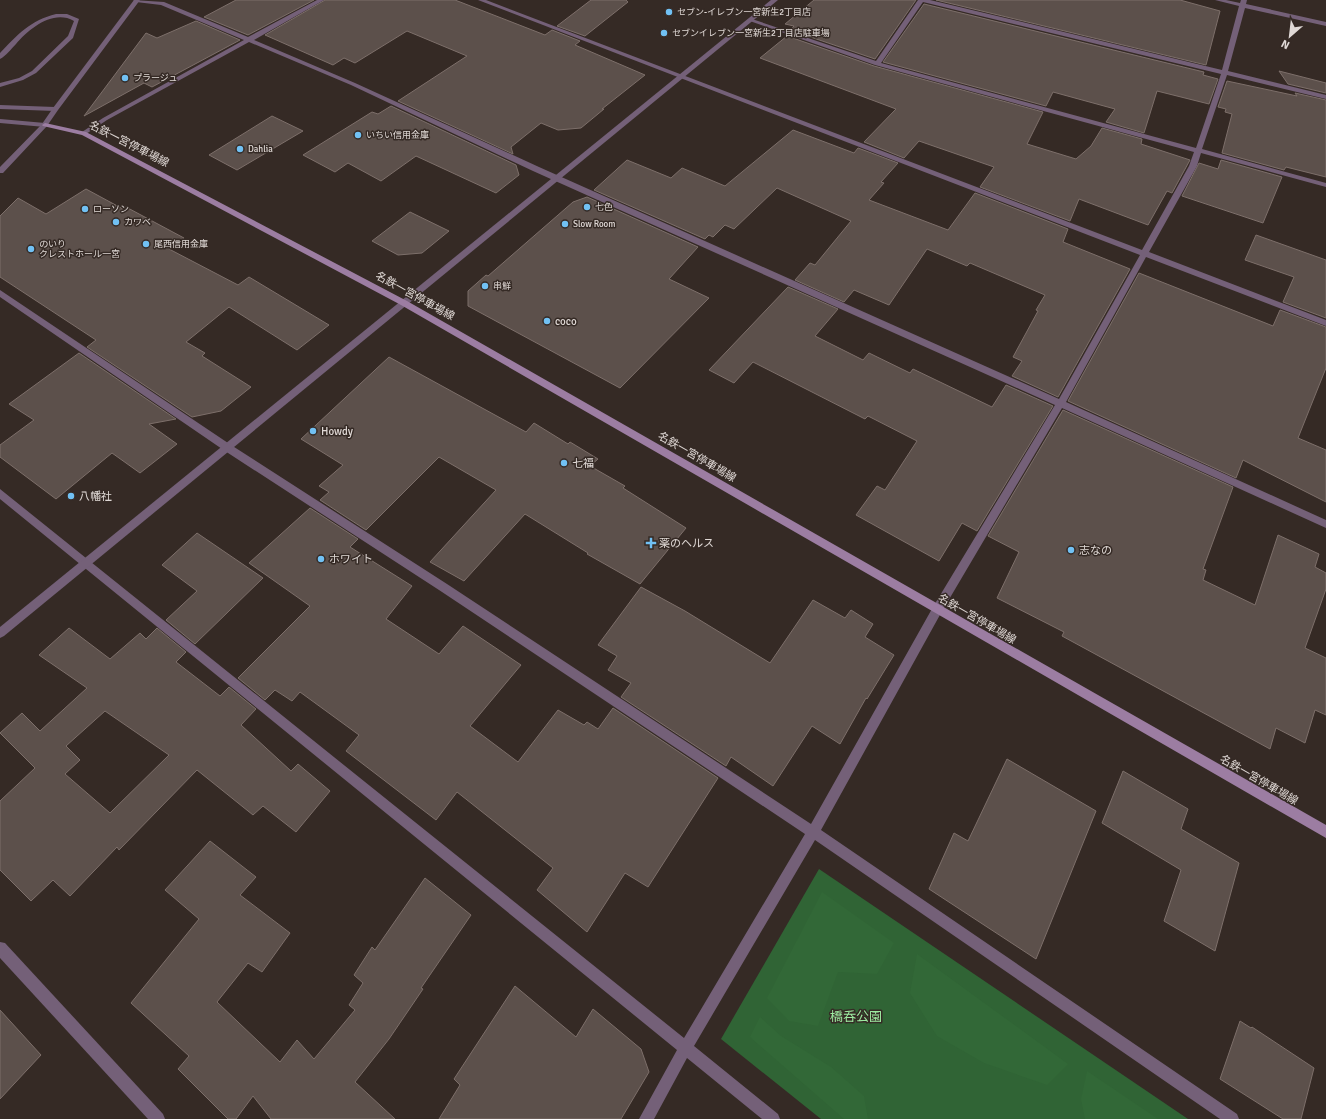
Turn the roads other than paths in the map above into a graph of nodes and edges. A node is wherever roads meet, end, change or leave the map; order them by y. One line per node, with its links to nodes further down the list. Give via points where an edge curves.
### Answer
1 (131, 0): 2 (street)
2 (137, 0): 11 (street, via 162,3); 19 (street)
3 (321, 0): 11 (street)
4 (480, 0): 15 (street)
5 (775, 0): 9 (street)
6 (922, 0): 13 (street); 14 (street)
7 (1218, 0): 8 (street)
8 (1243, 3): 10 (street); 14 (street)
9 (750, 20): 13 (street); 15 (street)
10 (1326, 24)
11 (251, 40): 22 (street, via 105,119); 25 (street)
12 (0, 57): 16 (street, via 36,22 62,15 72,16 77,20 71,37 34,72)
13 (877, 64): 23 (street)
14 (1224, 73): 17 (street); 23 (street)
15 (681, 77): 25 (street); 27 (street)
16 (0, 85)
17 (1326, 97)
18 (0, 107): 19 (street)
19 (55, 109): 21 (street)
20 (0, 121): 21 (street)
21 (45, 125): 22 (main road, 名鉄一宮停車場線); 24 (street)
22 (84, 133): 29 (main road, 名鉄一宮停車場線)
23 (1198, 151): 26 (street); 27 (street, via 1193,166)
24 (0, 171)
25 (557, 178): 29 (street); 31 (street)
26 (1326, 185)
27 (1143, 253): 30 (street); 31 (street)
28 (0, 293): 32 (street)
29 (404, 303): 32 (street); 36 (main road, 名鉄一宮停車場線)
30 (1326, 323)
31 (1060, 404): 34 (street); 36 (street)
32 (228, 448): 35 (street); 38 (street, via 444,587)
33 (0, 493): 35 (street)
34 (1326, 524)
35 (87, 563): 37 (street); 41 (street)
36 (937, 610): 38 (street); 39 (main road, 名鉄一宮停車場線)
37 (0, 633)
38 (813, 832): 41 (street); 45 (street)
39 (1326, 832)
40 (0, 948): 42 (street)
41 (685, 1049): 43 (street); 44 (street)
42 (158, 1119)
43 (646, 1119)
44 (772, 1119)
45 (1232, 1119)

